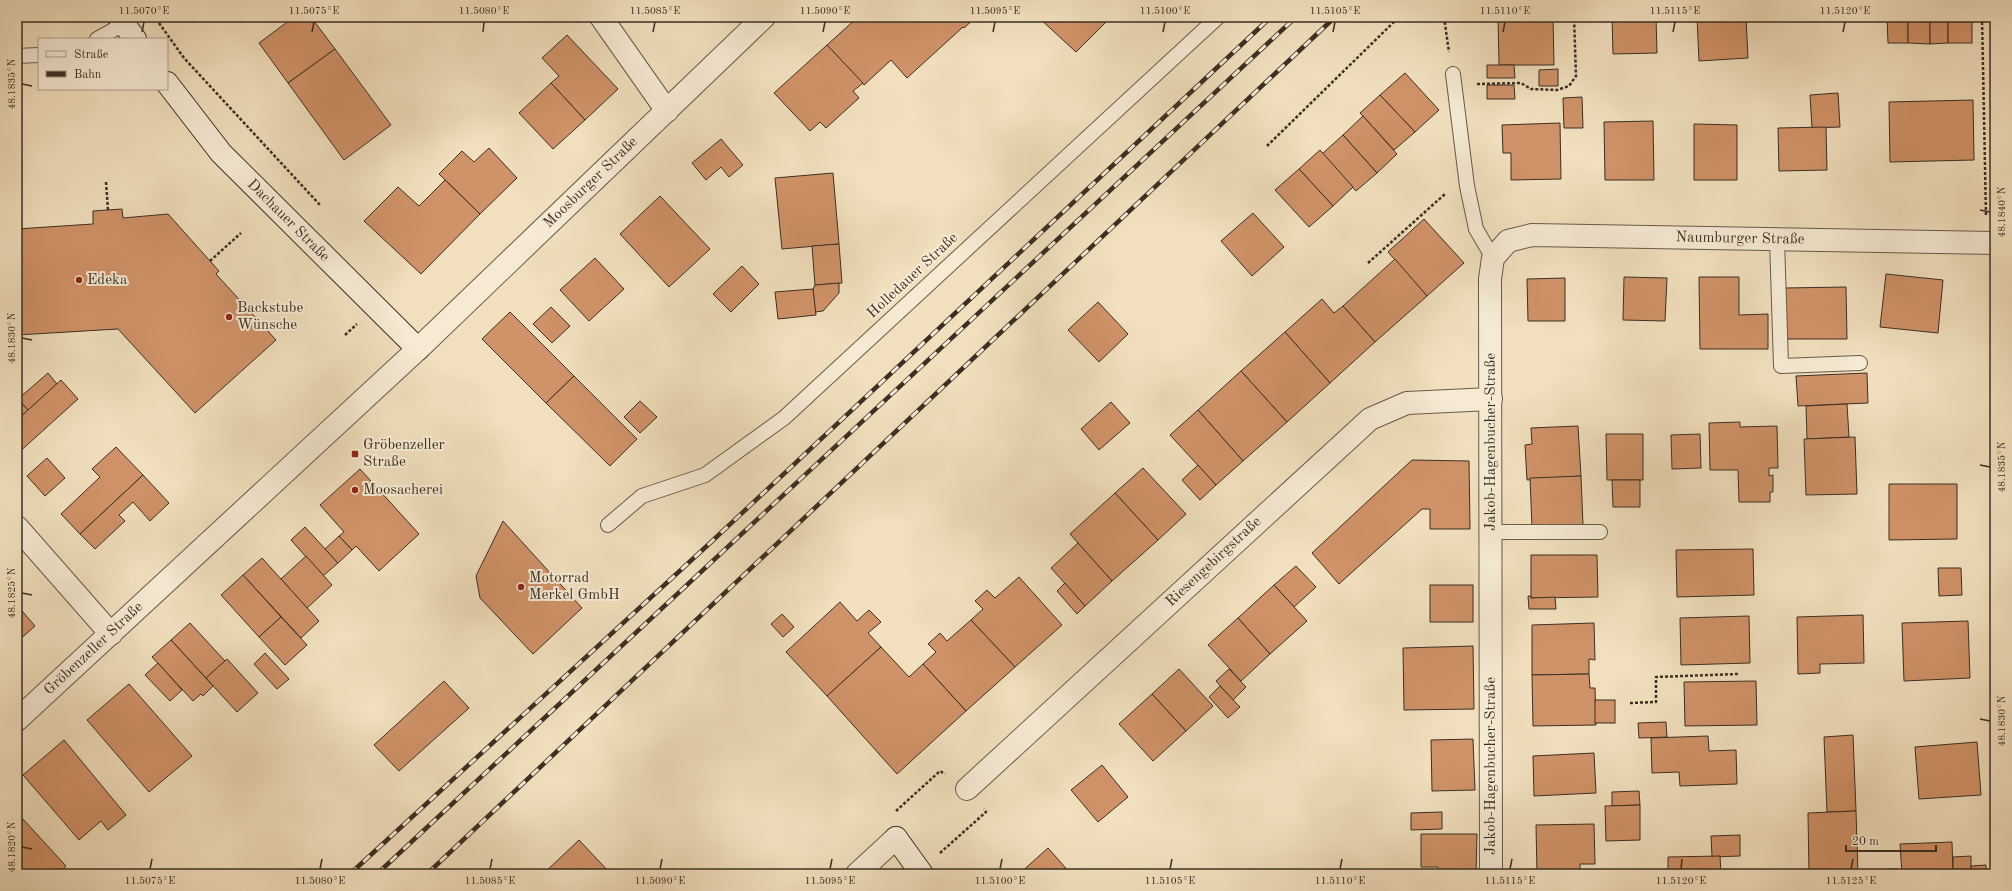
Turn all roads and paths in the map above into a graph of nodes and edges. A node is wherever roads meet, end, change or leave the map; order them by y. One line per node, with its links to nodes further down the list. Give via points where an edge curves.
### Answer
1 (154, 17): 19 (path, via 184,58)
2 (601, 17): 15 (street)
3 (764, 17): 15 (street, Moosburger Straße)
4 (1218, 17): 30 (lane, Holledauer Straße, via 784,418 705,475 642,496)
5 (1399, 17): 16 (path)
6 (1444, 17): 13 (path)
7 (1574, 17): 13 (path, via 1576,76 1568,86 1557,90 1532,89 1522,83)
8 (1982, 17): 23 (path)
9 (126, 27): 10 (lane)
10 (99, 38)
11 (38, 55): 12 (lane)
12 (17, 56)
13 (1453, 80): 18 (lane)
14 (168, 84): 27 (street, Dachauer Straße, via 221,153)
15 (667, 111): 27 (street, Moosburger Straße)
16 (1267, 146)
17 (106, 182): 20 (path)
18 (1467, 186): 24 (lane, via 1476,229); 26 (path, via 1451,188)
19 (320, 205)
20 (108, 210)
21 (242, 233): 25 (path)
22 (1777, 240): 23 (street, Naumburger Straße); 24 (street, Naumburger Straße, via 1532,235 1508,241); 28 (lane, via 1781,366)
23 (1991, 243)
24 (1493, 258): 29 (street, Jakob-Hagenbucher-Straße, via 1490,279)
25 (210, 261)
26 (1368, 263)
27 (418, 349): 34 (street, Gröbenzeller Straße)
28 (1860, 362)
29 (1491, 399): 32 (street, Jakob-Hagenbucher-Straße); 38 (street, Riesengebirgstraße, via 1407,403 1370,420)
30 (608, 525)
31 (17, 527): 34 (street)
32 (1491, 532): 33 (lane); 42 (street, Jakob-Hagenbucher-Straße)
33 (1600, 532)
34 (112, 634): 37 (street, Gröbenzeller Straße)
35 (1738, 674): 36 (path, via 1656,678 1656,702)
36 (1630, 704)
37 (17, 720)
38 (967, 789): 39 (path, via 940,771); 40 (path, via 986,812)
39 (896, 812)
40 (928, 866): 41 (street, via 896,838)
41 (857, 874)
42 (1491, 874)

